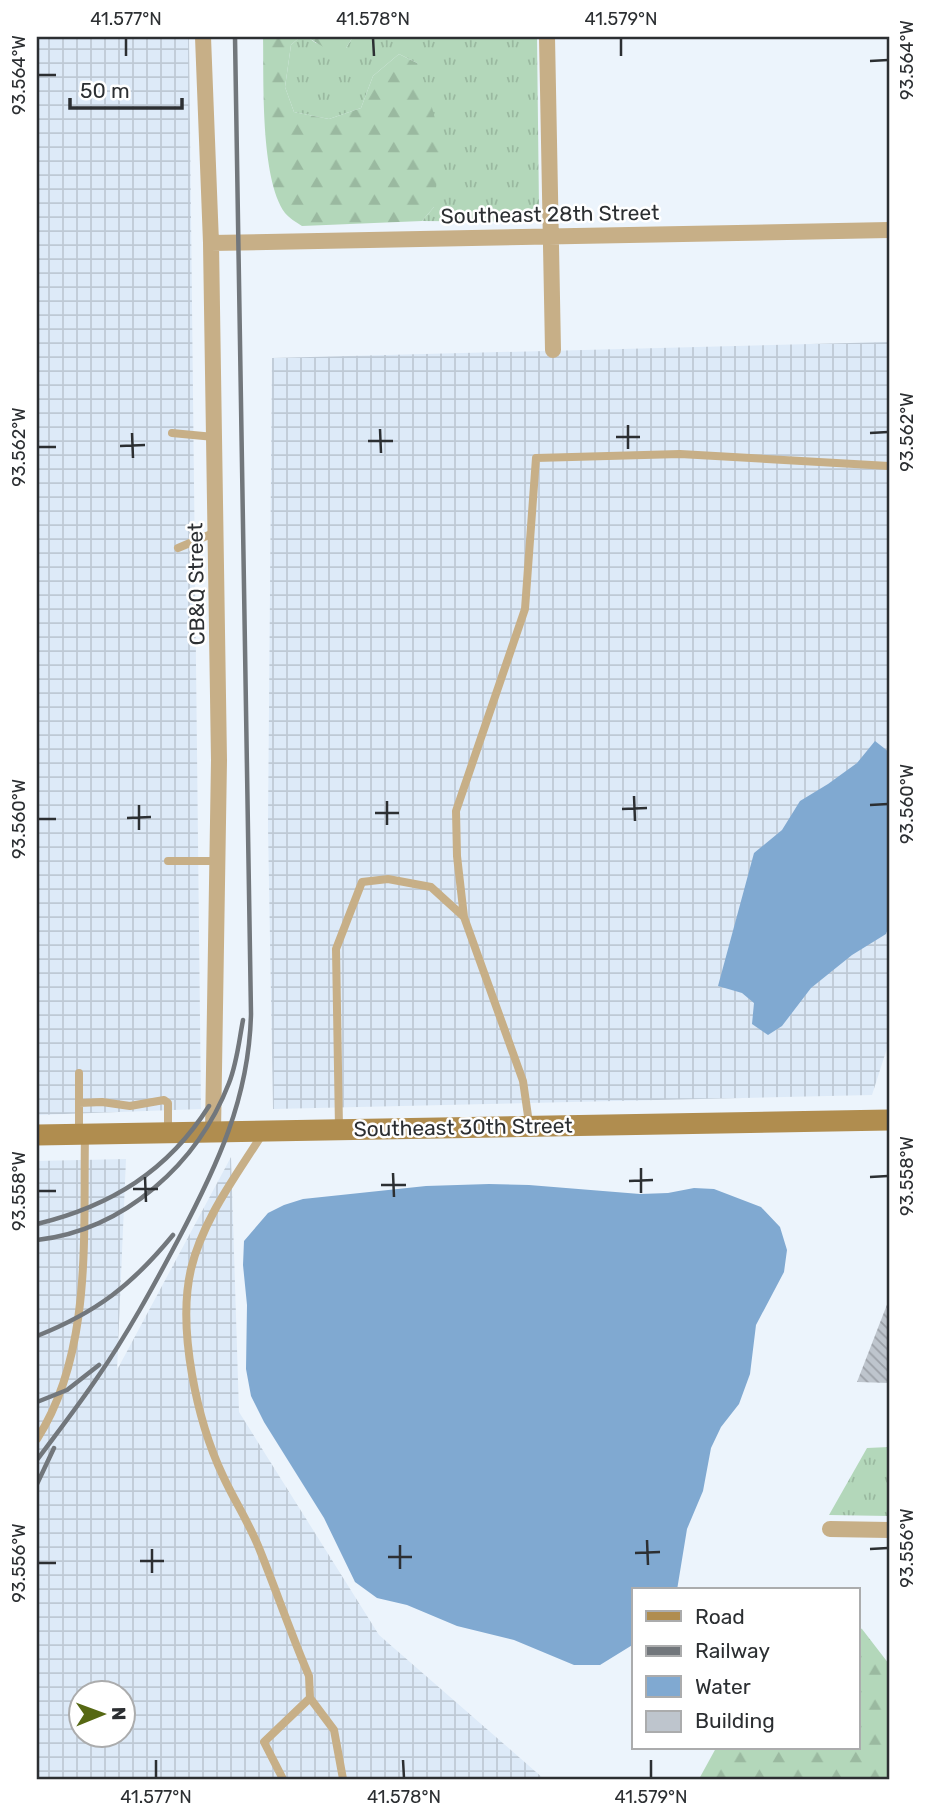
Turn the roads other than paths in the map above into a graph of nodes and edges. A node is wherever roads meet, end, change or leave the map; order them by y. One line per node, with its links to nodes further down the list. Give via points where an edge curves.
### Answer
1 (204, 37): 5 (street, CB&Q Street)
2 (547, 37): 4 (street)
3 (889, 230): 4 (street, Southeast 28th Street)
4 (551, 235): 5 (street, Southeast 28th Street); 6 (street)
5 (211, 243): 8 (street, CB&Q Street)
6 (553, 351)
7 (172, 433): 8 (lane)
8 (214, 437): 10 (street, CB&Q Street)
9 (889, 466): 14 (lane, via 680,454 537,458 524,609 456,811)
10 (216, 532): 11 (lane); 13 (street, CB&Q Street)
11 (178, 548)
12 (168, 861): 13 (lane)
13 (218, 861): 22 (street, CB&Q Street)
14 (464, 917): 18 (lane, via 523,1081); 19 (lane, via 431,887 388,879 362,882 336,949)
15 (79, 1073): 16 (lane)
16 (79, 1103): 21 (lane, via 130,1106 164,1100); 23 (lane)
17 (889, 1121): 18 (main road, Southeast 30th Street)
18 (530, 1126): 19 (main road, Southeast 30th Street)
19 (339, 1129): 20 (main road, Southeast 30th Street)
20 (264, 1131): 22 (main road, Southeast 30th Street); 28 (lane, via 223,1194 191,1268 185,1308 187,1341 205,1424 222,1474 258,1546 309,1676)
21 (169, 1132): 22 (main road, Southeast 30th Street); 23 (main road, Southeast 30th Street)
22 (213, 1132)
23 (82, 1134): 24 (main road, Southeast 30th Street); 25 (lane, via 79,1318 59,1394)
24 (37, 1135)
25 (37, 1439)
26 (830, 1530): 27 (street)
27 (889, 1530)
28 (310, 1698): 29 (lane, via 264,1742); 30 (lane, via 334,1730)
29 (283, 1779)
30 (343, 1779)

